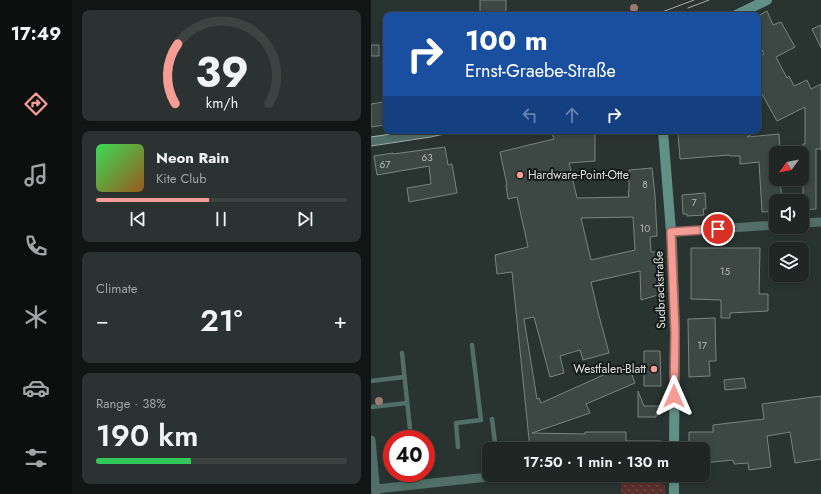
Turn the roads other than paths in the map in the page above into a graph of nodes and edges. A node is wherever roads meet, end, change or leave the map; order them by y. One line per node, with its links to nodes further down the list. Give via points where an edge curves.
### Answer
1 (767, 0): 2 (street)
2 (742, 12)
3 (420, 134): 5 (street)
4 (663, 134): 9 (street, Sudbrackstraße)
5 (371, 141)
6 (821, 222): 7 (street)
7 (809, 223)
8 (769, 225): 9 (street)
9 (671, 232): 20 (street, Sudbrackstraße, via 675,332)
10 (472, 345): 21 (lane, via 481,420 456,423)
11 (401, 353): 12 (lane)
12 (405, 377): 13 (lane); 14 (lane)
13 (371, 381)
14 (407, 403): 15 (lane); 17 (lane)
15 (371, 407)
16 (492, 419): 19 (lane)
17 (410, 428)
18 (371, 440): 24 (street)
19 (495, 442)
20 (674, 442)
21 (458, 447)
22 (482, 478): 24 (street)
23 (674, 482): 25 (street)
24 (376, 491)
25 (674, 494)

